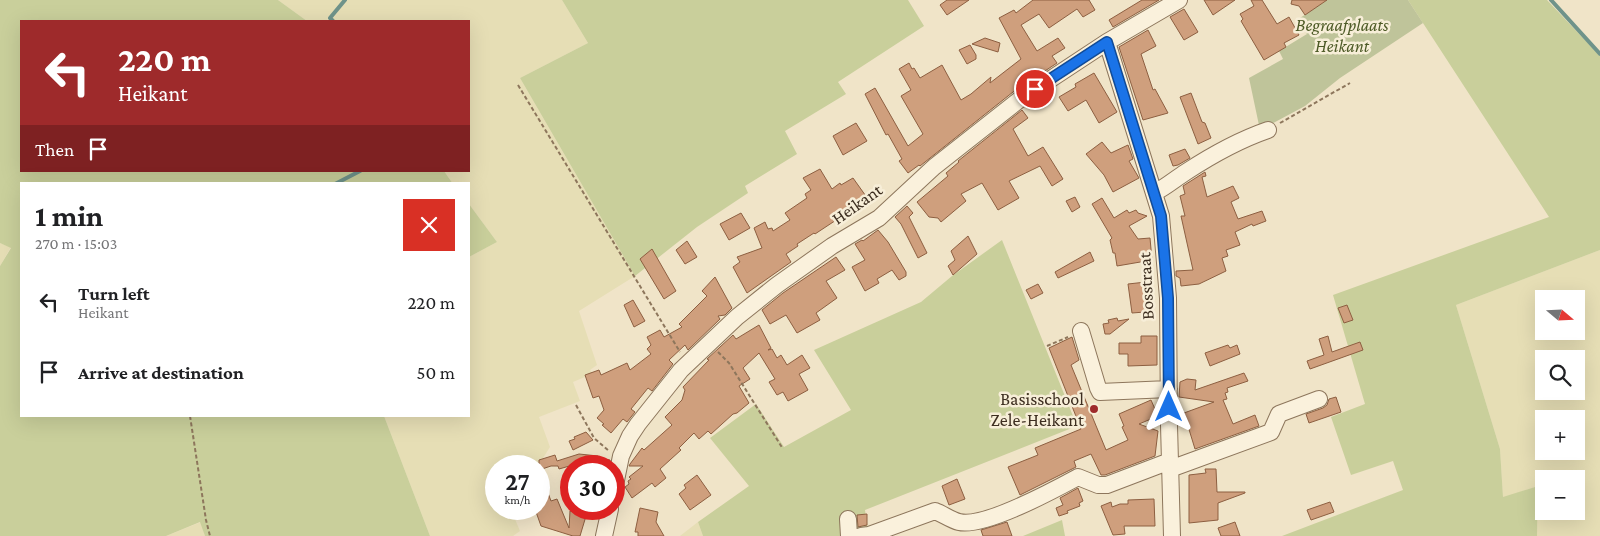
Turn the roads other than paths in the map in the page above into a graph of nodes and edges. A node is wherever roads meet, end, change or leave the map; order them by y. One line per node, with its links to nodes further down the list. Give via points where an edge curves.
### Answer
1 (1179, 0): 2 (street, Heikant)
2 (1107, 42): 4 (street, Bosstraat); 8 (street, Heikant, via 1019,100 934,167 879,218 832,246 737,317 688,364 644,416)
3 (1268, 130): 4 (street, via 1216,153)
4 (1154, 193): 6 (street, Bosstraat, via 1161,216 1168,298)
5 (1081, 331): 6 (street, via 1100,392)
6 (1169, 389): 9 (street, Bosstraat)
7 (1319, 399): 9 (street, via 1280,414 1271,432)
8 (621, 455)
9 (1170, 465): 14 (street, via 1106,485 1078,477 1048,494 978,522 959,522 935,511); 15 (street, Bosstraat)
10 (848, 519): 13 (street)
11 (608, 520): 12 (street)
12 (604, 536)
13 (849, 536)
14 (861, 536)
15 (1172, 536)

